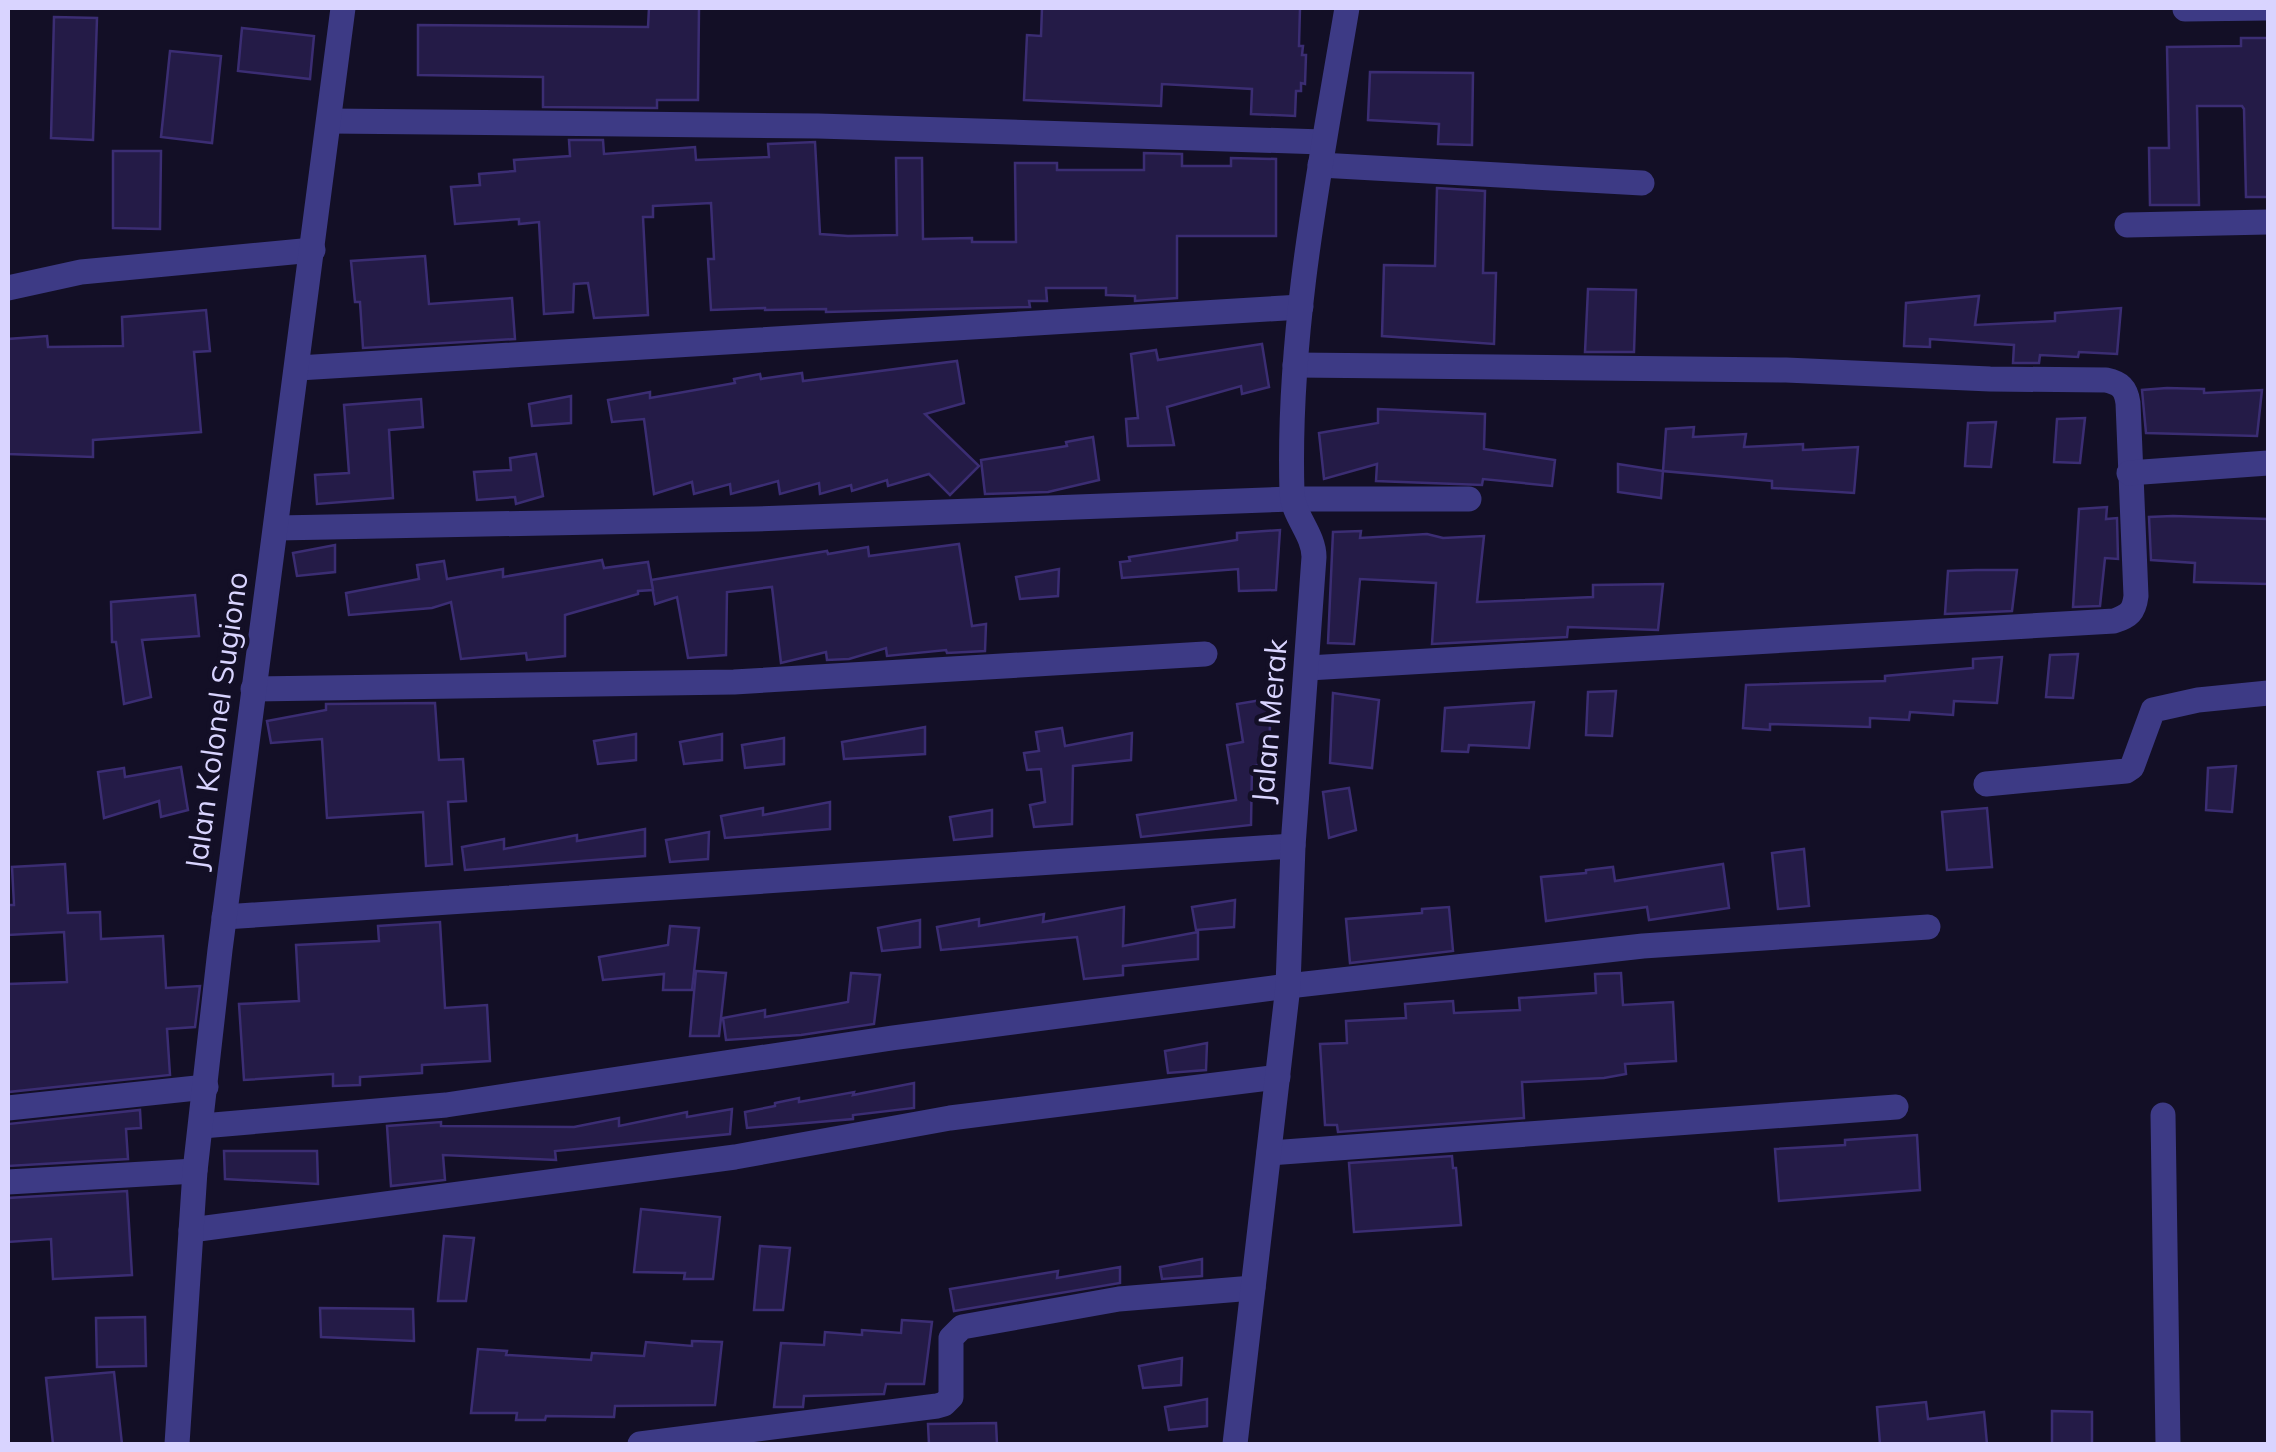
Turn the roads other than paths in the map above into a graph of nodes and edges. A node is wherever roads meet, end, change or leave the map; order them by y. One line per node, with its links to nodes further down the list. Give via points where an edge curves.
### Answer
1 (343, 8): 5 (street, Jalan Kolonel Sugiono)
2 (1347, 8): 6 (street, Jalan Merak)
3 (2185, 8): 4 (street)
4 (2268, 8)
5 (328, 122): 6 (street, via 818,126); 10 (street, Jalan Kolonel Sugiono)
6 (1321, 154): 7 (street); 12 (street, Jalan Merak)
7 (1642, 183)
8 (2268, 222): 9 (street)
9 (2127, 224)
10 (313, 250): 11 (street, via 80,272); 14 (street, Jalan Kolonel Sugiono)
11 (8, 288)
12 (1301, 307): 13 (street, Jalan Merak); 14 (street)
13 (1296, 365): 16 (street, via 2106,380 2127,393); 17 (street, Jalan Merak)
14 (298, 368): 19 (street, Jalan Kolonel Sugiono)
15 (2268, 463): 16 (street)
16 (2130, 474): 21 (street, via 2136,596 2127,617 2114,621)
17 (1292, 499): 18 (street); 19 (street); 21 (street, Jalan Merak, via 1314,547)
18 (1468, 499)
19 (277, 528): 22 (street, Jalan Kolonel Sugiono)
20 (1206, 654): 22 (street, via 734,682)
21 (1308, 668): 25 (street, Jalan Merak)
22 (253, 689): 26 (street, Jalan Kolonel Sugiono)
23 (2268, 693): 24 (street, via 2154,710 2126,771)
24 (1986, 784)
25 (1292, 846): 26 (street); 28 (street, Jalan Merak)
26 (224, 917): 30 (street, Jalan Kolonel Sugiono)
27 (1928, 927): 28 (street, via 1643,946)
28 (1288, 986): 29 (street, Jalan Merak); 34 (street, via 446,1105)
29 (1278, 1076): 35 (street, Jalan Merak); 38 (street, via 950,1118 735,1158)
30 (206, 1087): 32 (street); 34 (street, Jalan Kolonel Sugiono)
31 (1896, 1107): 35 (street)
32 (8, 1108)
33 (2162, 1115): 43 (street)
34 (202, 1126): 36 (street, Jalan Kolonel Sugiono)
35 (1270, 1153): 39 (street, Jalan Merak)
36 (196, 1171): 37 (street); 38 (street, Jalan Kolonel Sugiono)
37 (8, 1182)
38 (191, 1230): 40 (street, Jalan Kolonel Sugiono)
39 (1253, 1288): 41 (street, via 1120,1299 962,1327 950,1338 951,1396 944,1404); 42 (street, Jalan Merak)
40 (177, 1444)
41 (640, 1444)
42 (1235, 1444)
43 (2168, 1444)

